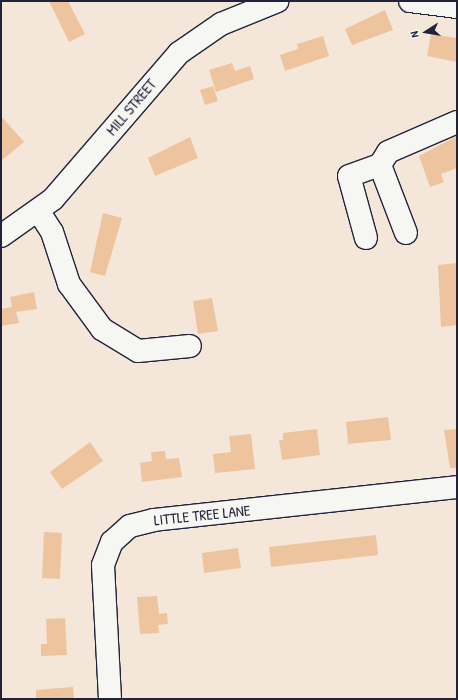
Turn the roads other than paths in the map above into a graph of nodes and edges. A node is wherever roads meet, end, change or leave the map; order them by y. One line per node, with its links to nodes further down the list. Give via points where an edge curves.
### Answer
1 (278, 1): 6 (street, MILL STREET, via 221,24 179,53)
2 (410, 1): 3 (street)
3 (457, 7)
4 (457, 122): 5 (street, via 388,152)
5 (380, 166): 7 (street); 9 (street, via 349,176 355,208)
6 (38, 212): 8 (street, MILL STREET); 10 (street, via 52,232 69,284 102,329 138,350)
7 (406, 233)
8 (1, 236)
9 (366, 238)
10 (190, 346)
11 (457, 487): 12 (street, LITTLE TREE LANE, via 154,520 130,526 112,542 103,565)
12 (110, 699)

